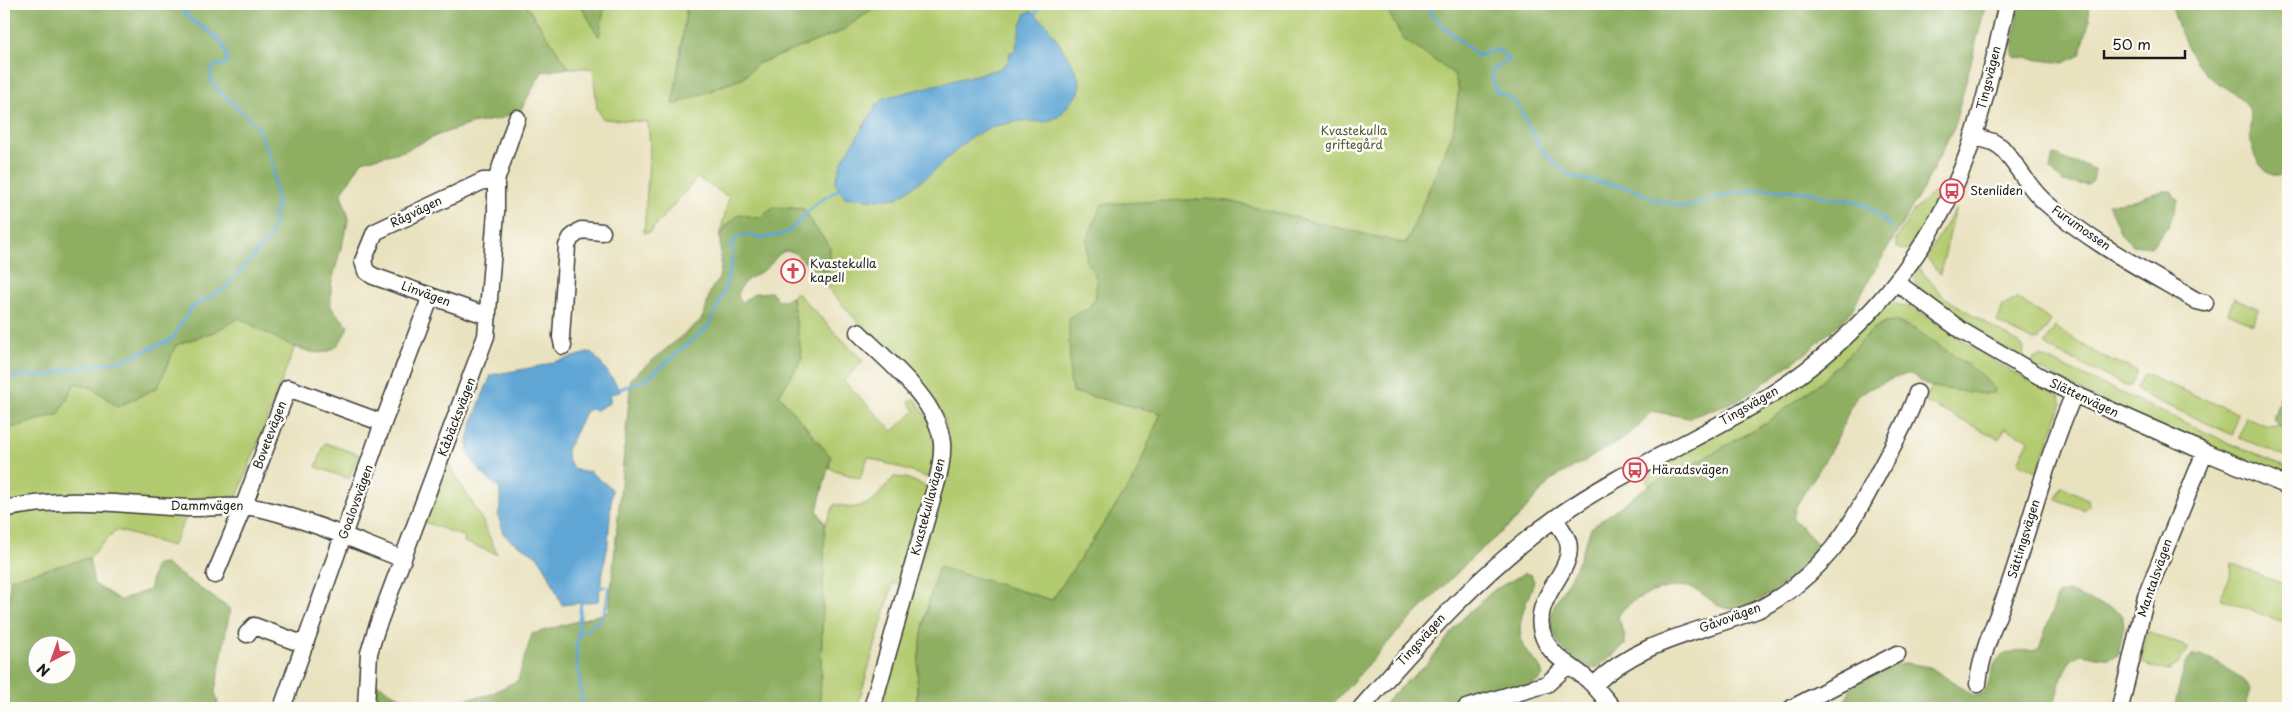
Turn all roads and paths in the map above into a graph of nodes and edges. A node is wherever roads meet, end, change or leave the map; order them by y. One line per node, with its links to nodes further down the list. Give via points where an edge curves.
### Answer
1 (2007, 4): 3 (street, Tingsvägen)
2 (517, 118): 4 (street, Kåbäcksvägen)
3 (1974, 136): 7 (street, Tingsvägen, via 1942,210); 9 (street, Furumossen, via 2001,147 2046,204 2080,229 2128,261)
4 (496, 181): 6 (street, Rågvägen, via 483,181 375,232 363,261); 10 (street, Kåbäcksvägen)
5 (602, 232): 12 (street, via 581,230 571,238 568,246)
6 (366, 271): 8 (street, Linvägen)
7 (1896, 282): 14 (street, Slättenvägen, via 1985,346); 20 (street, Tingsvägen, via 1855,327 1797,377 1602,488)
8 (431, 296): 10 (street, Linvägen); 15 (street, Goalovsvägen)
9 (2205, 304)
10 (488, 316): 22 (street, Kåbäcksvägen, via 481,354)
11 (858, 332): 32 (street, Kvastekullavägen, via 930,409 940,430 942,449 936,485)
12 (564, 346)
13 (1917, 393): 29 (street, Gåvovägen, via 1910,414 1857,514 1824,561 1786,593 1758,609 1640,652 1610,670)
14 (2074, 394): 16 (street, Slättenvägen); 28 (street, Sättingsvägen, via 1980,666)
15 (383, 423): 18 (street, Bovetevägen, via 288,388); 21 (street, Goalovsvägen)
16 (2205, 452): 17 (street, Slättenvägen); 37 (street, Mantalsvägen, via 2146,596)
17 (2288, 486)
18 (244, 505): 19 (street, Dammvägen, via 190,508 59,501); 21 (street, Dammvägen); 23 (street, Bovetevägen)
19 (4, 509)
20 (1555, 519): 27 (street, via 1565,536 1567,558 1546,596 1540,628 1549,648); 33 (street, Tingsvägen, via 1444,614)
21 (344, 536): 22 (street, Dammvägen); 25 (street, Goalovsvägen)
22 (403, 559): 31 (street, Kåbäcksvägen, via 369,653)
23 (215, 575)
24 (247, 634): 25 (street, via 254,626)
25 (305, 645): 30 (street, Goalovsvägen)
26 (1897, 654): 36 (street)
27 (1568, 665): 29 (street); 34 (street, via 1547,684)
28 (1978, 684)
29 (1594, 685): 35 (street)
30 (282, 708)
31 (366, 708)
32 (872, 708)
33 (1361, 708)
34 (1466, 708)
35 (1613, 708)
36 (1792, 708)
37 (2120, 708)

